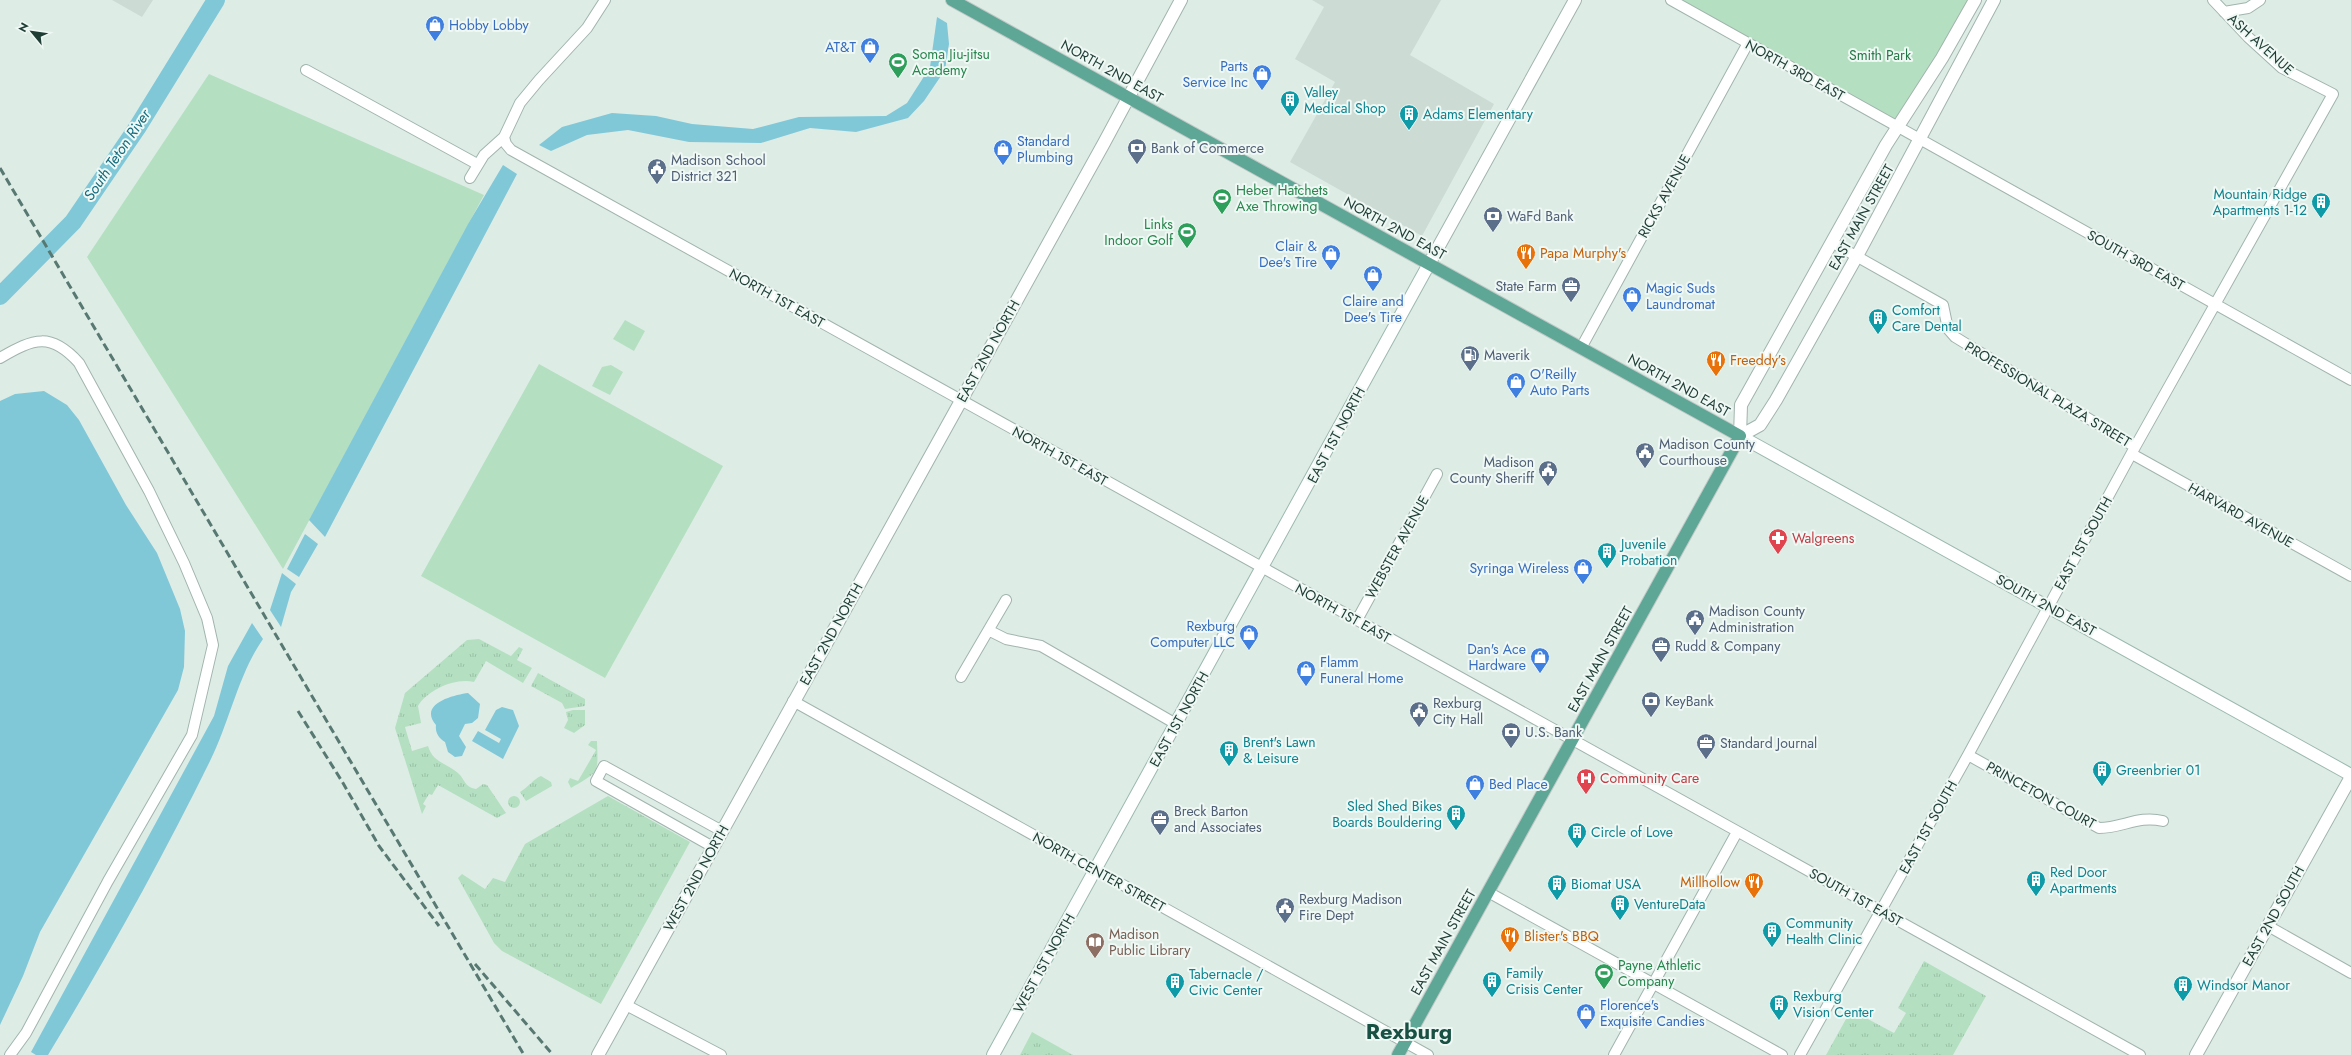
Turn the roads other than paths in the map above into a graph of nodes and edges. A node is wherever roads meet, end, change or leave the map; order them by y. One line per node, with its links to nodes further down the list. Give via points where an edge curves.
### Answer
1 (605, 0): 16 (street, via 587,28 520,103)
2 (952, 0): 14 (main road, NORTH 2ND EAST)
3 (1181, 0): 14 (street, EAST 2ND NORTH)
4 (1576, 0): 22 (street, EAST 1ST NORTH)
5 (1671, 0): 11 (street, NORTH 3RD EAST)
6 (1975, 0): 15 (street, EAST MAIN STREET)
7 (1994, 0): 17 (street, EAST MAIN STREET)
8 (2213, 0): 10 (street, ASH AVENUE)
9 (2260, 0): 10 (street, via 2248,8)
10 (2224, 12): 13 (street, ASH AVENUE, via 2282,68)
11 (1748, 43): 15 (street, NORTH 3RD EAST); 24 (street, RICKS AVENUE)
12 (306, 70): 18 (street)
13 (2333, 94): 23 (street, EAST 1ST SOUTH)
14 (1128, 98): 22 (main road, NORTH 2ND EAST); 27 (street, EAST 2ND NORTH)
15 (1899, 128): 17 (street, NORTH 3RD EAST); 20 (street, EAST MAIN STREET, via 1886,145)
16 (504, 137): 18 (street); 27 (street, NORTH 1ST EAST, via 511,150)
17 (1920, 140): 21 (street, EAST MAIN STREET); 23 (street, SOUTH 3RD EAST)
18 (477, 164): 19 (street)
19 (470, 178)
20 (1833, 243): 21 (street, PROFESSIONAL PLAZA STREET); 28 (street, EAST MAIN STREET, via 1741,405)
21 (1857, 256): 28 (street, EAST MAIN STREET, via 1760,425); 29 (street, PROFESSIONAL PLAZA STREET, via 1943,305 1948,329 1955,337)
22 (1429, 264): 24 (main road, NORTH 2ND EAST); 31 (street, EAST 1ST NORTH)
23 (2216, 305): 26 (street, SOUTH 3RD EAST); 29 (street, EAST 1ST SOUTH)
24 (1581, 348): 28 (main road, NORTH 2ND EAST)
25 (0, 358): 55 (street, via 28,344 50,341 66,348 79,363 149,491 184,563 207,618 213,645 192,735 108,881 26,1033)
26 (2351, 380)
27 (960, 401): 31 (street, NORTH 1ST EAST); 38 (street, EAST 2ND NORTH)
28 (1740, 436): 34 (street, SOUTH 2ND EAST); 40 (main road, EAST MAIN STREET)
29 (2133, 451): 32 (street, HARVARD AVENUE); 34 (street, EAST 1ST SOUTH)
30 (1437, 474): 35 (street, WEBSTER AVENUE)
31 (1262, 568): 35 (street, NORTH 1ST EAST); 39 (street, EAST 1ST NORTH)
32 (2351, 576)
33 (1006, 600): 36 (street)
34 (2048, 606): 41 (street, EAST 1ST SOUTH); 42 (street, SOUTH 2ND EAST)
35 (1356, 620): 40 (street, NORTH 1ST EAST)
36 (990, 631): 37 (street); 39 (street, via 1006,639 1041,646)
37 (961, 677)
38 (793, 701): 44 (street, WEST 2ND NORTH); 47 (street, NORTH CENTER STREET)
39 (1176, 724): 47 (street, EAST 1ST NORTH)
40 (1573, 739): 45 (street, SOUTH 1ST EAST); 48 (main road, EAST MAIN STREET)
41 (1968, 755): 43 (street, PRINCETON COURT, via 2099,828 2149,818); 49 (street, EAST 1ST SOUTH)
42 (2351, 776): 50 (street, EAST 2ND SOUTH)
43 (2163, 821)
44 (722, 831): 46 (street, WEST 2ND NORTH); 46 (street, via 604,766 596,781)
45 (1737, 832): 49 (street, SOUTH 1ST EAST); 52 (street)
46 (713, 847): 53 (street, WEST 2ND NORTH)
47 (1096, 871): 54 (street, NORTH CENTER STREET); 58 (street, WEST 1ST NORTH)
48 (1488, 892): 52 (street); 54 (main road, EAST MAIN STREET)
49 (1882, 910): 63 (street, EAST 1ST SOUTH); 64 (street, SOUTH 1ST EAST)
50 (2268, 926): 51 (street); 65 (street, EAST 2ND SOUTH)
51 (2351, 973)
52 (1654, 983): 61 (street); 62 (street)
53 (626, 1005): 56 (street, WEST 2ND NORTH); 57 (street)
54 (1405, 1042): 59 (main road, EAST MAIN STREET); 60 (street, NORTH CENTER STREET)
55 (10, 1055)
56 (598, 1055)
57 (721, 1055)
58 (993, 1055)
59 (1398, 1055)
60 (1428, 1055)
61 (1614, 1055)
62 (1782, 1055)
63 (1800, 1055)
64 (2140, 1055)
65 (2196, 1055)

